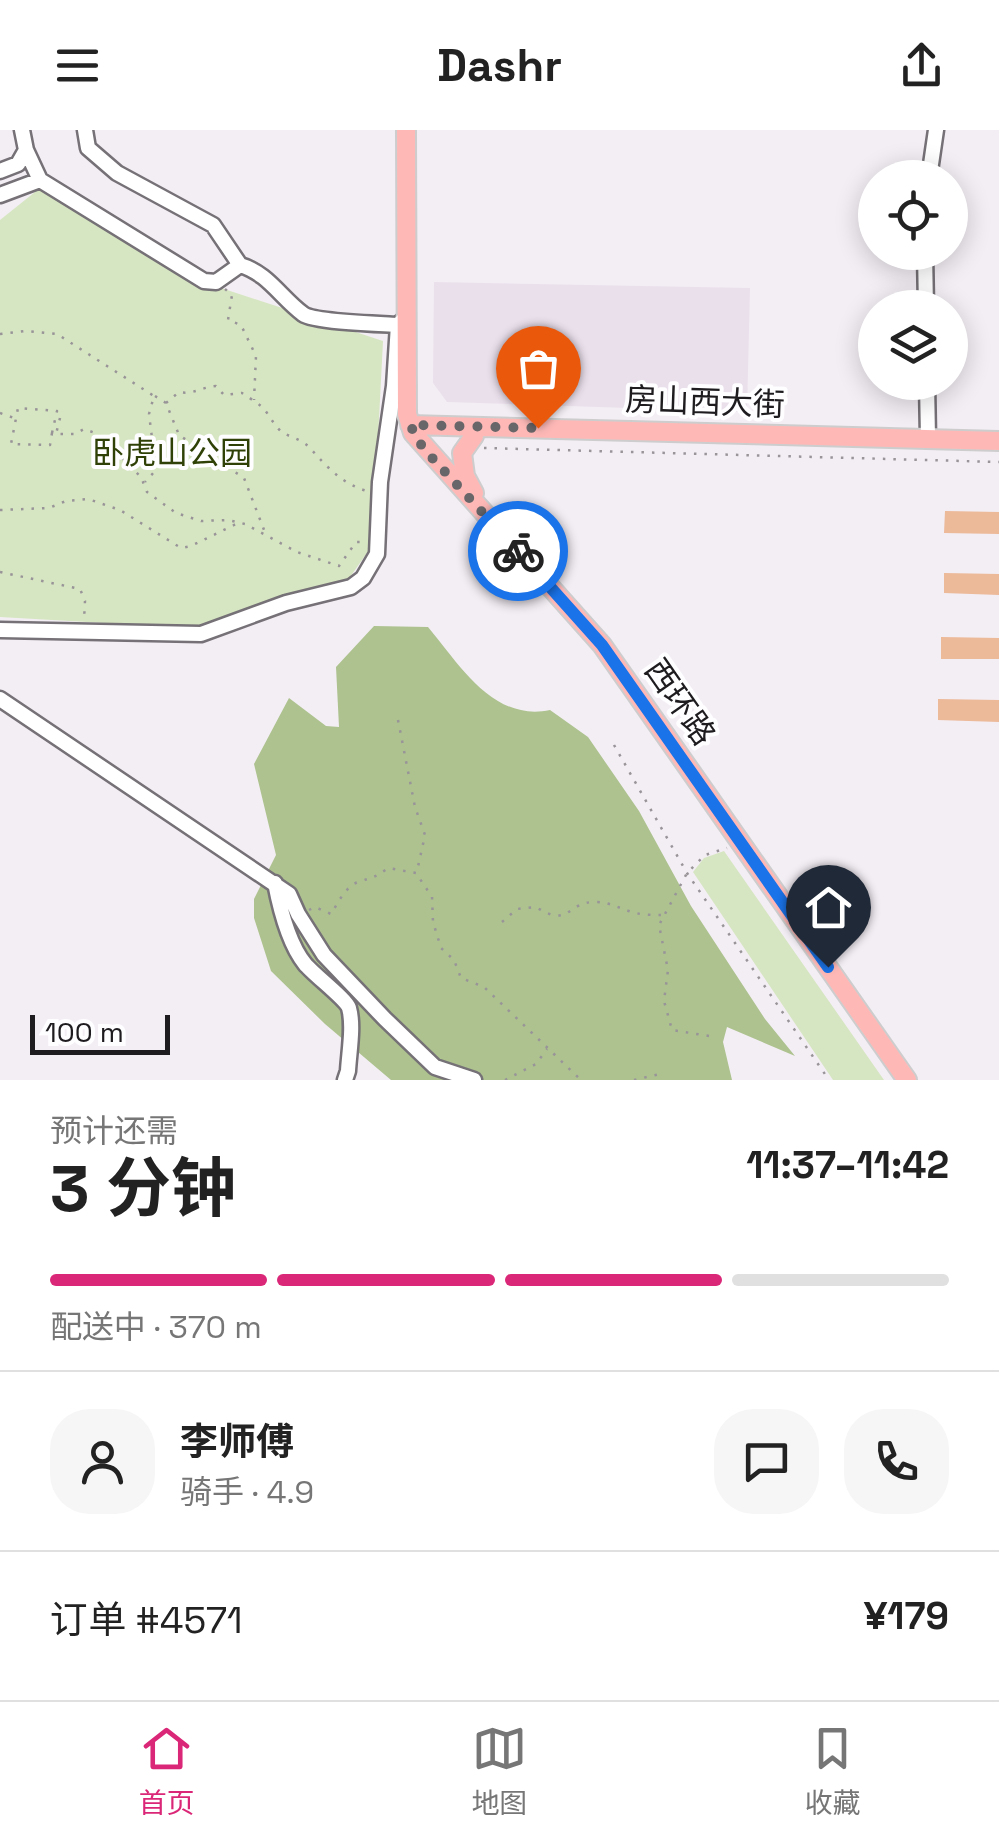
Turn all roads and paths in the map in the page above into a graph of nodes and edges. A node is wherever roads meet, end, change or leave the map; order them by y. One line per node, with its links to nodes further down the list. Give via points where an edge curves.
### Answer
1 (22, 130): 5 (street)
2 (86, 130): 10 (street, via 88,148 117,173 213,224)
3 (410, 130): 12 (main road); 21 (main road)
4 (936, 130): 6 (street)
5 (26, 150): 7 (street, via 18,164); 8 (street)
6 (932, 160)
7 (0, 170)
8 (40, 180): 9 (street); 11 (street, via 204,281)
9 (0, 195)
10 (240, 265): 11 (street); 12 (street, via 269,281 306,317)
11 (216, 282): 16 (path, via 232,294 228,320 241,324 256,356)
12 (403, 320): 21 (main road); 29 (street)
13 (0, 334): 14 (path, via 58,334)
14 (154, 396): 17 (path); 28 (path, via 149,414 156,470)
15 (927, 400): 23 (street)
16 (254, 402): 17 (path, via 206,386 179,392); 29 (path, via 332,472)
17 (166, 403): 33 (path, via 179,435 244,478)
18 (0, 414): 19 (path)
19 (16, 418): 22 (path, via 18,408 57,411); 22 (path, via 11,444 50,445)
20 (60, 418): 22 (path)
21 (416, 430): 23 (main road, 房山西大街); 25 (main road, 房山西大街); 30 (main road, 西环路); 41 (main road, 西环路, via 602,645)
22 (54, 434): 28 (path, via 98,434)
23 (928, 438): 24 (main road, 房山西大街)
24 (999, 441)
25 (472, 442): 26 (main road, 房山西大街); 27 (path); 30 (main road, via 464,446 462,462)
26 (999, 450)
27 (999, 462)
28 (144, 484): 32 (path, via 187,519)
29 (380, 494): 34 (street)
30 (477, 498): 57 (main road, 西环路, via 619,659)
31 (0, 510): 32 (path, via 88,500 120,510 181,548)
32 (239, 522): 33 (path)
33 (266, 536): 34 (path, via 339,566 356,542)
34 (379, 541): 37 (street, via 372,566 352,587 275,606 219,629)
35 (0, 572): 37 (path, via 80,589)
36 (0, 630): 37 (street)
37 (83, 630)
38 (0, 700): 44 (street)
39 (398, 720): 42 (path, via 425,835)
40 (614, 746): 43 (path)
41 (743, 845): 43 (path, via 706,855); 57 (main road, 西环路)
42 (416, 872): 45 (path, via 388,868 356,882 331,914 315,907); 49 (path, via 432,897 441,948 462,978 484,988)
43 (688, 872): 46 (path); 56 (path)
44 (275, 883): 45 (street); 51 (street, via 301,959 349,1010)
45 (298, 914): 52 (street, via 324,954 423,1055)
46 (662, 916): 47 (path, via 588,902 563,917 536,907 516,910); 48 (path, via 668,970 663,989 672,1030)
47 (502, 922)
48 (709, 1036)
49 (548, 1048): 53 (path, via 536,1064); 54 (path)
50 (660, 1074): 55 (path)
51 (345, 1080)
52 (474, 1080)
53 (505, 1080)
54 (581, 1080)
55 (634, 1080)
56 (829, 1080)
57 (911, 1080)

